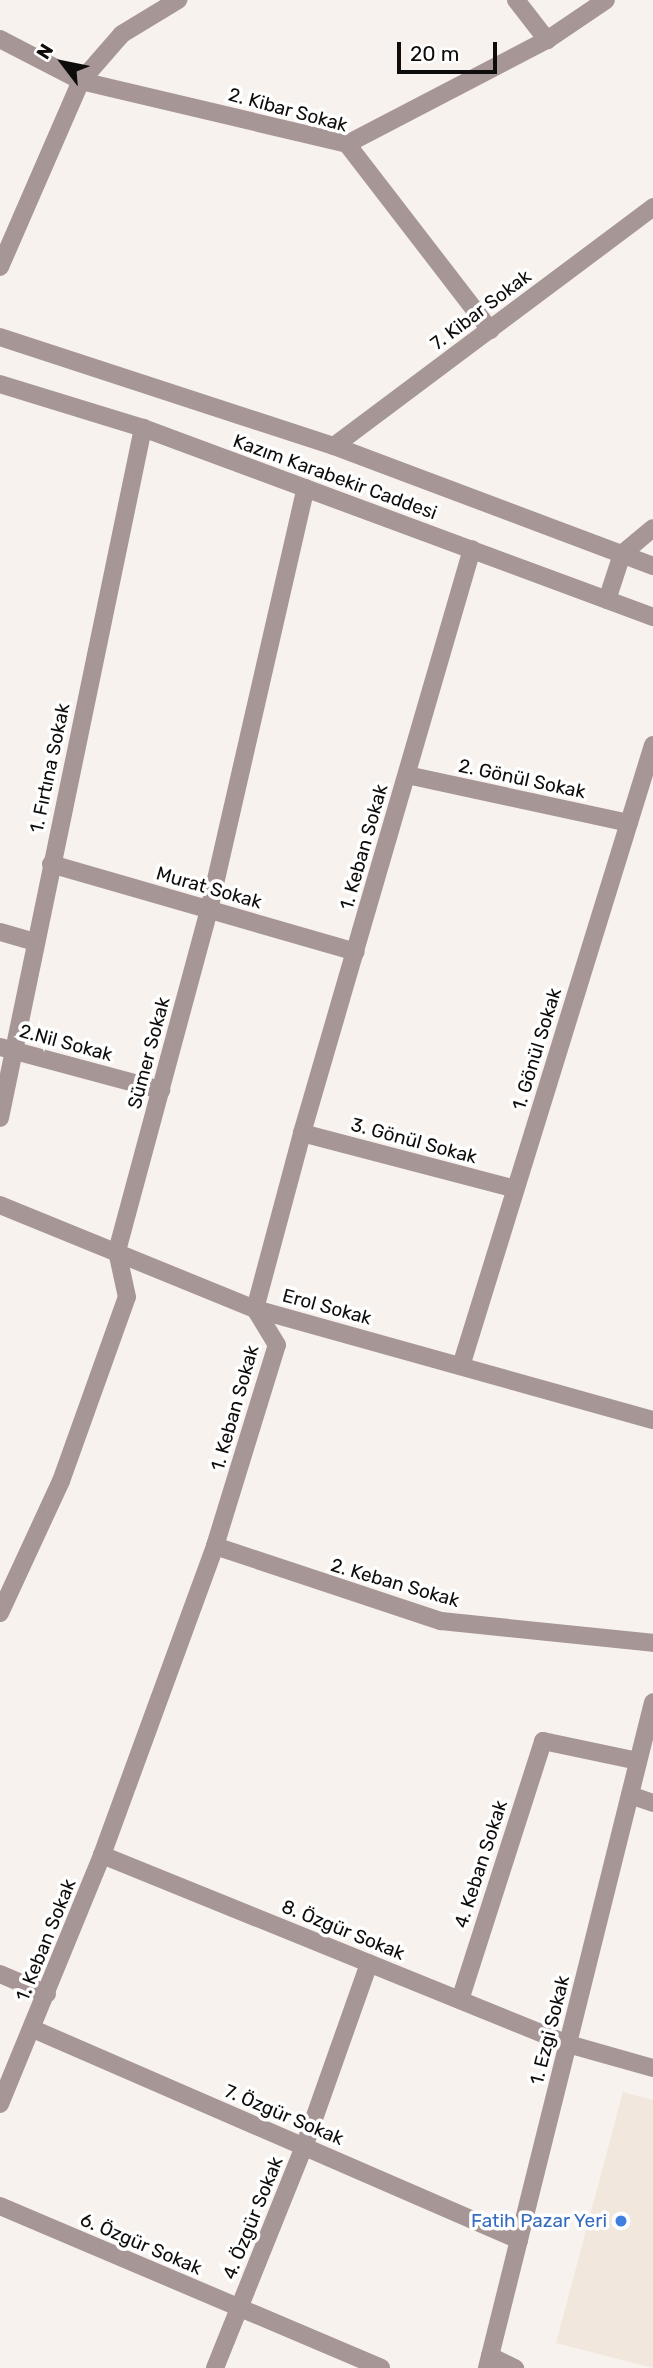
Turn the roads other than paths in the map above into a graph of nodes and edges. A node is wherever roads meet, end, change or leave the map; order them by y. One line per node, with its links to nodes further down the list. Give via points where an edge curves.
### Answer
1 (178, 0): 6 (street, via 122,34)
2 (516, 0): 5 (street)
3 (606, 0): 5 (street)
4 (0, 39): 6 (street, 2. Kibar Sokak)
5 (547, 40): 7 (street)
6 (81, 81): 7 (street, 2. Kibar Sokak); 9 (street)
7 (346, 144): 10 (street, 2. Kibar Sokak)
8 (653, 207): 10 (street, 7. Kibar Sokak)
9 (0, 267)
10 (490, 330): 14 (street, 7. Kibar Sokak)
11 (0, 337): 14 (street, Kazım Karabekir Caddesi)
12 (0, 384): 13 (street, Kazım Karabekir Caddesi)
13 (144, 428): 15 (street, Kazım Karabekir Caddesi); 25 (street, 1. Fırtına Sokak)
14 (334, 446): 18 (street, Kazım Karabekir Caddesi)
15 (306, 488): 17 (street, Kazım Karabekir Caddesi); 26 (street, Sümer Sokak)
16 (653, 528): 18 (street)
17 (472, 550): 20 (street, Kazım Karabekir Caddesi); 23 (street, 1. Keban Sokak)
18 (622, 555): 19 (street, Kazım Karabekir Caddesi); 20 (street)
19 (653, 566)
20 (607, 600): 21 (street, Kazım Karabekir Caddesi)
21 (653, 617)
22 (653, 745): 24 (street, 1. Gönül Sokak)
23 (407, 775): 24 (street, 2. Gönül Sokak); 29 (street, 1. Keban Sokak)
24 (629, 823): 34 (street, 1. Gönül Sokak)
25 (51, 864): 26 (street, Murat Sokak); 28 (street, 1. Fırtına Sokak)
26 (209, 910): 29 (street, Murat Sokak); 31 (street, Sümer Sokak)
27 (0, 932): 28 (street)
28 (35, 942): 30 (street, 1. Fırtına Sokak)
29 (356, 952): 33 (street, 1. Keban Sokak)
30 (8, 1049): 31 (street, 2.Nil Sokak); 32 (street, 1. Fırtına Sokak)
31 (162, 1090): 36 (street, Sümer Sokak)
32 (0, 1118)
33 (302, 1133): 34 (street, 3. Gönül Sokak); 37 (street, 1. Keban Sokak)
34 (515, 1189): 38 (street, 1. Gönül Sokak)
35 (0, 1205): 36 (street, Erol Sokak)
36 (117, 1251): 37 (street, Erol Sokak); 41 (street, Sümer Sokak, via 127,1297 61,1481)
37 (256, 1310): 38 (street, Erol Sokak); 40 (street, 1. Keban Sokak, via 277,1345)
38 (461, 1366): 39 (street, Erol Sokak)
39 (653, 1420)
40 (215, 1546): 42 (street, 2. Keban Sokak, via 441,1622); 47 (street, 1. Keban Sokak)
41 (0, 1613)
42 (653, 1643)
43 (653, 1702): 44 (street, 1. Ezgi Sokak)
44 (638, 1761): 45 (street, 1. Ezgi Sokak); 51 (street, 4. Keban Sokak, via 543,1741)
45 (630, 1795): 46 (street); 53 (street, 1. Ezgi Sokak)
46 (653, 1802)
47 (102, 1854): 48 (street, 8. Özgür Sokak); 50 (street, 1. Keban Sokak)
48 (369, 1963): 51 (street, 8. Özgür Sokak); 56 (street, 4. Özgür Sokak)
49 (0, 1974): 50 (street)
50 (47, 1994): 52 (street, 1. Keban Sokak)
51 (460, 2000): 53 (street, 8. Özgür Sokak)
52 (33, 2029): 55 (street, 1. Keban Sokak); 56 (street, 7. Özgür Sokak)
53 (568, 2044): 54 (street, 8. Özgür Sokak); 58 (street, 1. Ezgi Sokak)
54 (653, 2068)
55 (0, 2104)
56 (304, 2147): 58 (street, 7. Özgür Sokak); 59 (street, 4. Özgür Sokak)
57 (0, 2206): 59 (street, 6. Özgür Sokak)
58 (519, 2240): 60 (street, 1. Ezgi Sokak)
59 (239, 2309): 61 (street, 4. Özgür Sokak); 62 (street, 6. Özgür Sokak)
60 (489, 2362): 63 (street)
61 (215, 2368)
62 (381, 2368)
63 (515, 2368)

